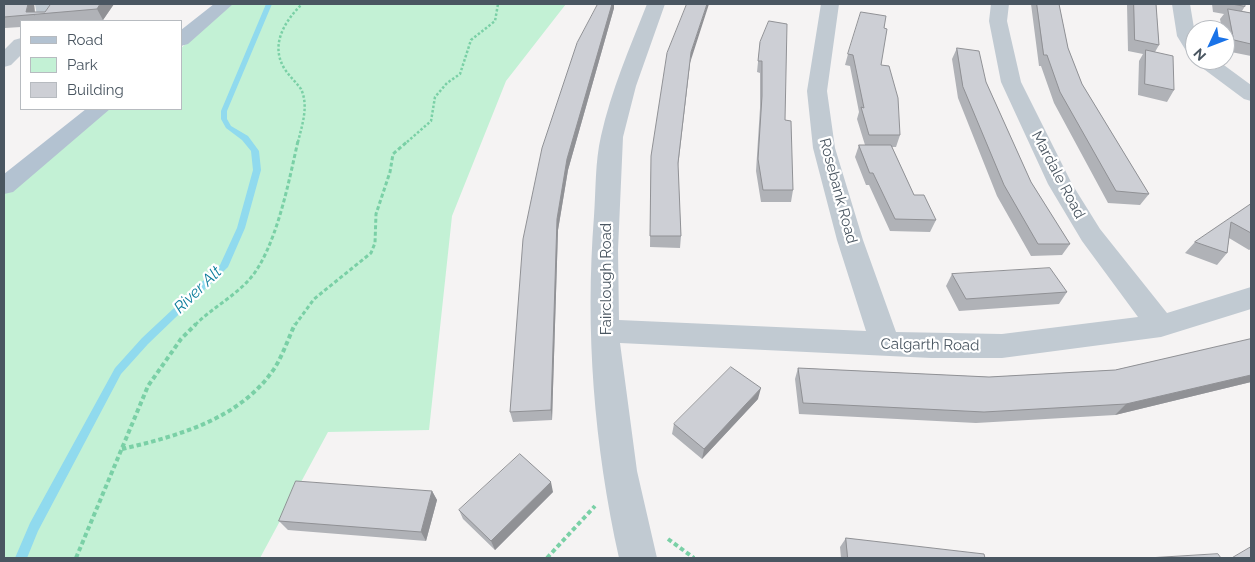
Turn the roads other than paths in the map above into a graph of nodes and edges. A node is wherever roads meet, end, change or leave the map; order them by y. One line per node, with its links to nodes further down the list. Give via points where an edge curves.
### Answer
1 (44, 4): 7 (street)
2 (224, 4): 9 (main road)
3 (656, 4): 18 (street, Fairclough Road, via 628,76 612,137 603,248)
4 (830, 4): 19 (street, Rosebank Road, via 817,91 824,148 850,240)
5 (1000, 4): 17 (street, Mardale Road, via 998,21 1011,82 1060,184 1091,235)
6 (1181, 4): 8 (street)
7 (44, 20)
8 (1185, 30)
9 (182, 39)
10 (20, 45): 11 (street)
11 (4, 61)
12 (1217, 70): 13 (street)
13 (1251, 95)
14 (98, 110): 15 (main road)
15 (4, 186)
16 (1251, 298): 17 (street, Calgarth Road)
17 (1161, 326): 19 (street, Calgarth Road, via 1002,346)
18 (604, 331): 19 (street, Calgarth Road); 20 (street, Fairclough Road, via 611,427)
19 (885, 344)
20 (638, 558)

